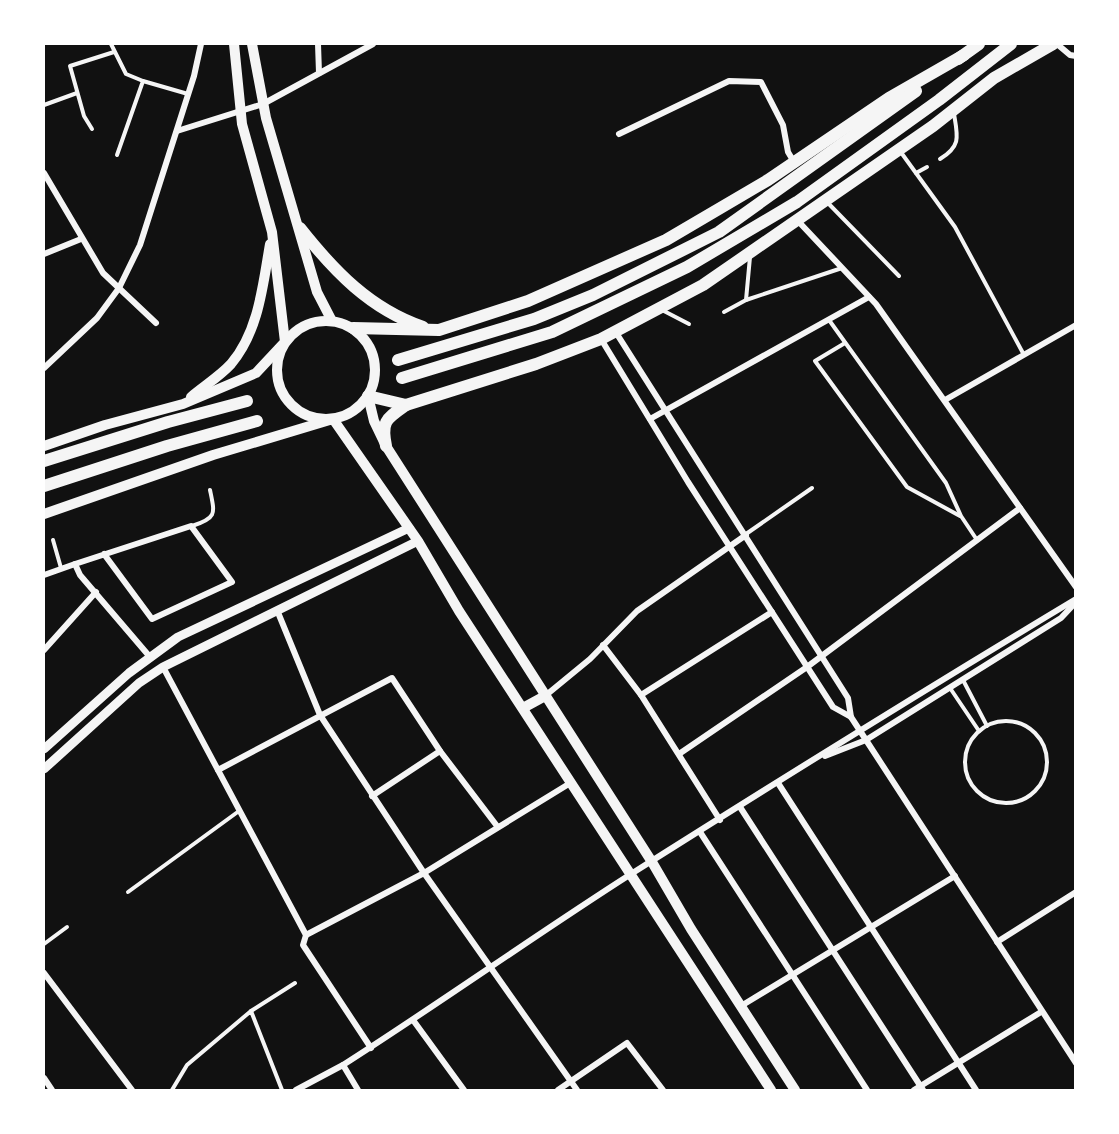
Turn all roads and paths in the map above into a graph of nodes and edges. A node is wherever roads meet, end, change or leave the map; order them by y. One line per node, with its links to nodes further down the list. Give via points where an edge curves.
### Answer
1 (111, 44): 10 (lane)
2 (201, 44): 16 (street)
3 (234, 44): 20 (main road)
4 (252, 44): 17 (main road)
5 (318, 44): 13 (street)
6 (373, 44): 13 (street)
7 (979, 44): 11 (highway)
8 (1011, 44): 59 (highway, via 797,202 687,267 552,332)
9 (1055, 44): 12 (street); 19 (highway, via 994,78)
10 (114, 52): 14 (lane, via 126,74); 15 (lane, via 70,66)
11 (964, 55): 27 (highway, via 889,98); 57 (highway, via 719,231 593,295 534,319)
12 (1076, 56)
13 (319, 73): 17 (street)
14 (143, 81): 16 (lane); 25 (lane)
15 (77, 93): 18 (lane); 21 (lane)
16 (188, 94): 22 (street)
17 (263, 104): 20 (street); 33 (main road)
18 (44, 105)
19 (954, 110): 24 (highway); 26 (lane, via 956,144 953,151)
20 (241, 112): 22 (street); 34 (main road)
21 (92, 129)
22 (177, 131): 40 (street, via 140,245)
23 (619, 134): 27 (street, via 729,81 761,82 783,125)
24 (899, 150): 30 (lane); 31 (highway)
25 (117, 155)
26 (940, 159)
27 (794, 162): 51 (highway, via 666,240 528,301)
28 (927, 167): 30 (lane)
29 (44, 173): 35 (street)
30 (916, 173): 56 (lane, via 955,226)
31 (826, 201): 32 (highway); 39 (lane)
32 (798, 221): 36 (highway); 38 (street)
33 (300, 228): 46 (main road, via 317,292); 51 (highway, via 331,268 352,286 401,318)
34 (272, 232): 54 (main road); 63 (main road, via 260,302 250,333 231,363)
35 (81, 239): 37 (street); 40 (street, via 103,273)
36 (750, 253): 42 (lane); 43 (highway, via 703,285)
37 (44, 254)
38 (842, 268): 41 (street); 42 (lane)
39 (899, 276)
40 (119, 288): 47 (street); 58 (street, via 97,318)
41 (869, 297): 45 (street); 61 (street)
42 (746, 300): 44 (lane)
43 (659, 308): 48 (lane); 52 (highway)
44 (724, 312)
45 (828, 320): 55 (lane); 65 (street)
46 (332, 321): 50 (main road); 54 (main road, via 311,322)
47 (156, 322)
48 (688, 324)
49 (1076, 325): 56 (street)
50 (353, 328): 51 (highway); 60 (main road, via 374,359 374,378)
51 (439, 330)
52 (615, 331): 53 (highway); 65 (street)
53 (601, 339): 64 (highway); 67 (street)
54 (285, 342): 63 (main road, via 256,373); 66 (main road, via 276,373 288,402 301,413)
55 (845, 343): 77 (lane, via 946,483); 77 (lane, via 815,361 907,486)
56 (1024, 355): 61 (street)
57 (398, 360)
58 (44, 368)
59 (402, 378)
60 (368, 396): 64 (highway); 66 (main road, via 358,407); 70 (main road, via 374,422)
61 (945, 400): 75 (street)
62 (247, 401): 71 (highway)
63 (183, 404): 69 (main road)
64 (406, 405): 70 (highway, via 385,422)
65 (666, 410): 67 (street); 80 (street)
66 (333, 419): 76 (main road, via 213,455); 79 (main road)
67 (650, 419): 84 (street)
68 (257, 421): 72 (highway)
69 (44, 446)
70 (386, 446): 103 (main road)
71 (44, 462)
72 (44, 486)
73 (812, 489): 80 (lane)
74 (210, 490): 78 (lane, via 212,516)
75 (1020, 508): 82 (street); 89 (street)
76 (44, 514)
77 (961, 516): 82 (lane)
78 (191, 526): 85 (street); 85 (street, via 232,582 152,619)
79 (409, 528): 83 (main road); 97 (street, via 178,637)
80 (746, 535): 84 (street); 96 (street)
81 (53, 540): 87 (lane)
82 (977, 540): 96 (street)
83 (418, 541): 92 (street); 104 (main road)
84 (729, 546): 93 (street); 94 (street, via 637,611)
85 (104, 554): 86 (street)
86 (75, 564): 87 (street); 90 (street)
87 (61, 568): 88 (street)
88 (44, 575)
89 (1076, 587)
90 (96, 592): 95 (street); 97 (street)
91 (1076, 601): 100 (street, via 1061,618); 108 (street)
92 (277, 610): 98 (street); 105 (street)
93 (772, 612): 99 (street); 102 (street)
94 (603, 645): 102 (street); 103 (street)
95 (44, 650)
96 (821, 654): 99 (street); 106 (street, via 848,698)
97 (150, 657): 98 (street); 111 (street)
98 (163, 667): 115 (street, via 139,683); 116 (street)
99 (807, 667): 106 (street, via 833,707); 113 (street)
100 (963, 680): 101 (street); 107 (lane)
101 (950, 688): 109 (lane); 110 (street)
102 (641, 695): 113 (street)
103 (545, 696): 104 (main road); 125 (main road)
104 (523, 708): 117 (main road)
105 (320, 715): 112 (street, via 392,678); 116 (street); 119 (street)
106 (851, 717): 108 (street)
107 (987, 726): 109 (lane); 109 (lane, via 1000,721 1014,722 1032,731 1044,747 1046,774 1030,796 1004,804 985,798 970,784 964,758)
108 (859, 729): 110 (street); 114 (street)
109 (979, 731)
110 (866, 740): 114 (street); 128 (street)
111 (44, 750)
112 (440, 751): 119 (street); 123 (street)
113 (679, 754): 122 (street)
114 (816, 759): 118 (street)
115 (44, 769)
116 (218, 770): 121 (street)
117 (572, 782): 123 (street); 127 (main road)
118 (778, 783): 120 (street); 132 (street)
119 (372, 795): 126 (street)
120 (740, 807): 122 (street); 136 (street)
121 (239, 810): 129 (lane); 133 (street)
122 (720, 820): 124 (street)
123 (497, 826): 126 (street)
124 (700, 832): 125 (street); 139 (street)
125 (652, 862): 127 (street); 141 (main road)
126 (424, 873): 133 (street); 137 (street)
127 (631, 874): 137 (street); 144 (main road)
128 (955, 876): 132 (street); 134 (street)
129 (128, 892)
130 (1076, 892): 134 (street)
131 (67, 927): 135 (lane)
132 (872, 929): 136 (street); 147 (street)
133 (306, 935): 146 (street, via 303,945)
134 (997, 942): 143 (street)
135 (44, 944)
136 (833, 952): 139 (street); 153 (street)
137 (492, 968): 145 (street); 151 (street)
138 (44, 973): 155 (street)
139 (793, 975): 141 (street); 165 (street)
140 (295, 983): 142 (lane)
141 (741, 1006): 144 (main road); 152 (main road)
142 (251, 1011): 156 (lane, via 187,1065); 157 (lane)
143 (1041, 1011): 147 (street); 148 (street)
144 (723, 1017): 164 (main road)
145 (413, 1020): 146 (street); 160 (street)
146 (371, 1048): 149 (street)
147 (958, 1063): 153 (street); 166 (street)
148 (1076, 1063)
149 (343, 1065): 158 (street); 159 (street)
150 (44, 1078): 154 (street)
151 (572, 1083): 161 (street); 162 (street); 163 (street, via 627,1043)
152 (792, 1086): 164 (main road)
153 (919, 1089)
154 (52, 1090)
155 (132, 1090)
156 (172, 1090)
157 (282, 1090)
158 (296, 1090)
159 (358, 1090)
160 (464, 1090)
161 (558, 1090)
162 (577, 1090)
163 (663, 1090)
164 (773, 1090)
165 (867, 1090)
166 (976, 1090)

